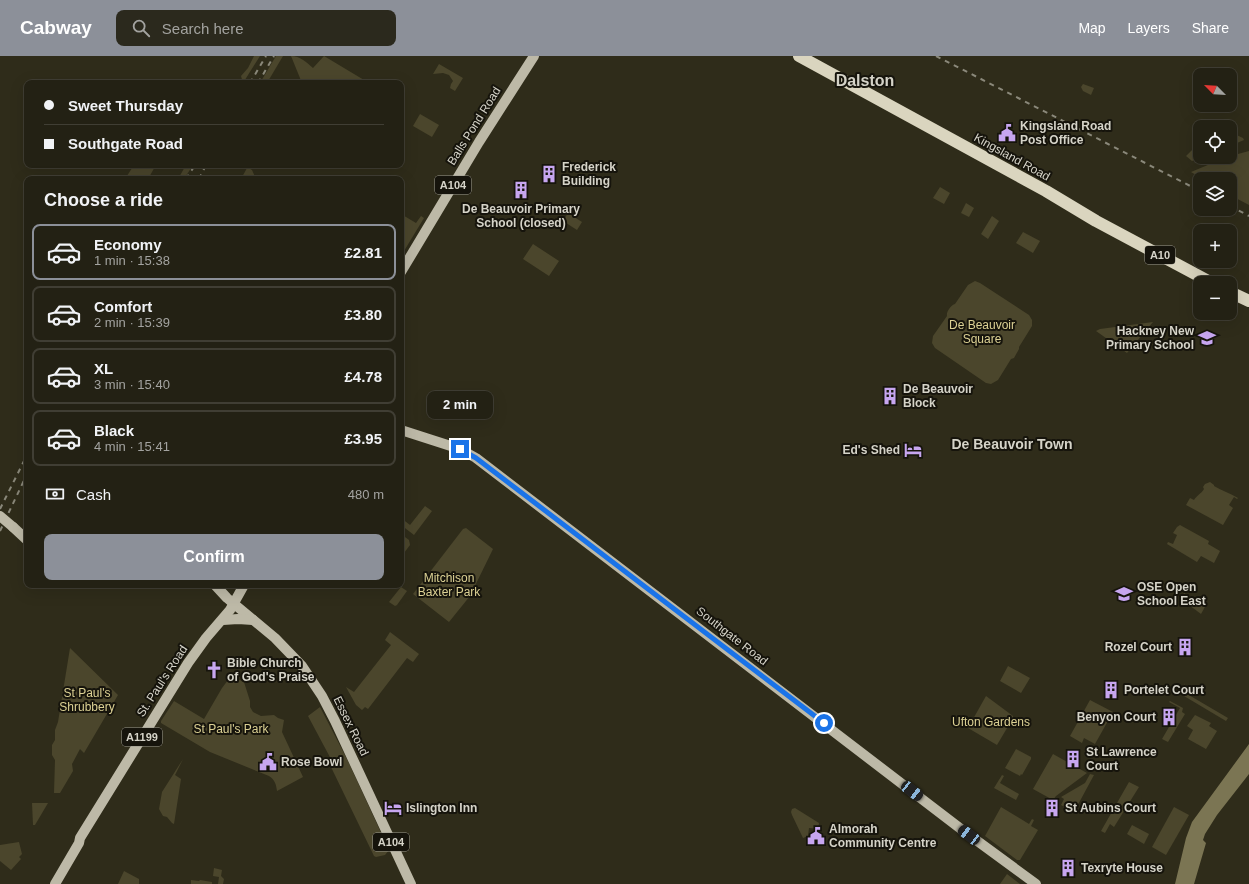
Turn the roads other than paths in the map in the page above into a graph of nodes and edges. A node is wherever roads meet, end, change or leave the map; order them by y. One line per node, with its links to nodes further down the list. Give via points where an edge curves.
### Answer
1 (534, 56): 3 (main road, Balls Pond Road / A104)
2 (799, 56): 4 (highway, Kingsland Road / A10)
3 (404, 267)
4 (1199, 276)
5 (1237, 295): 6 (highway)
6 (1249, 301)
7 (404, 431): 19 (main road, Southgate Road, via 460,449 476,458)
8 (0, 516): 9 (main road, bridge)
9 (24, 537)
10 (218, 588): 12 (main road, Essex Road)
11 (242, 588): 12 (main road)
12 (234, 604): 13 (main road, St. Paul's Road / A1199); 14 (main road, Essex Road / A104)
13 (223, 620): 14 (main road); 15 (main road, St. Paul's Road / A1199, via 189,661)
14 (253, 620): 18 (main road, Essex Road / A104, via 295,658 322,696)
15 (80, 838): 16 (main road, St. Paul's Road / A1199, via 75,841); 17 (main road, St. Paul's Road / A1199)
16 (48, 884)
17 (55, 884)
18 (411, 884)
19 (1036, 884)

